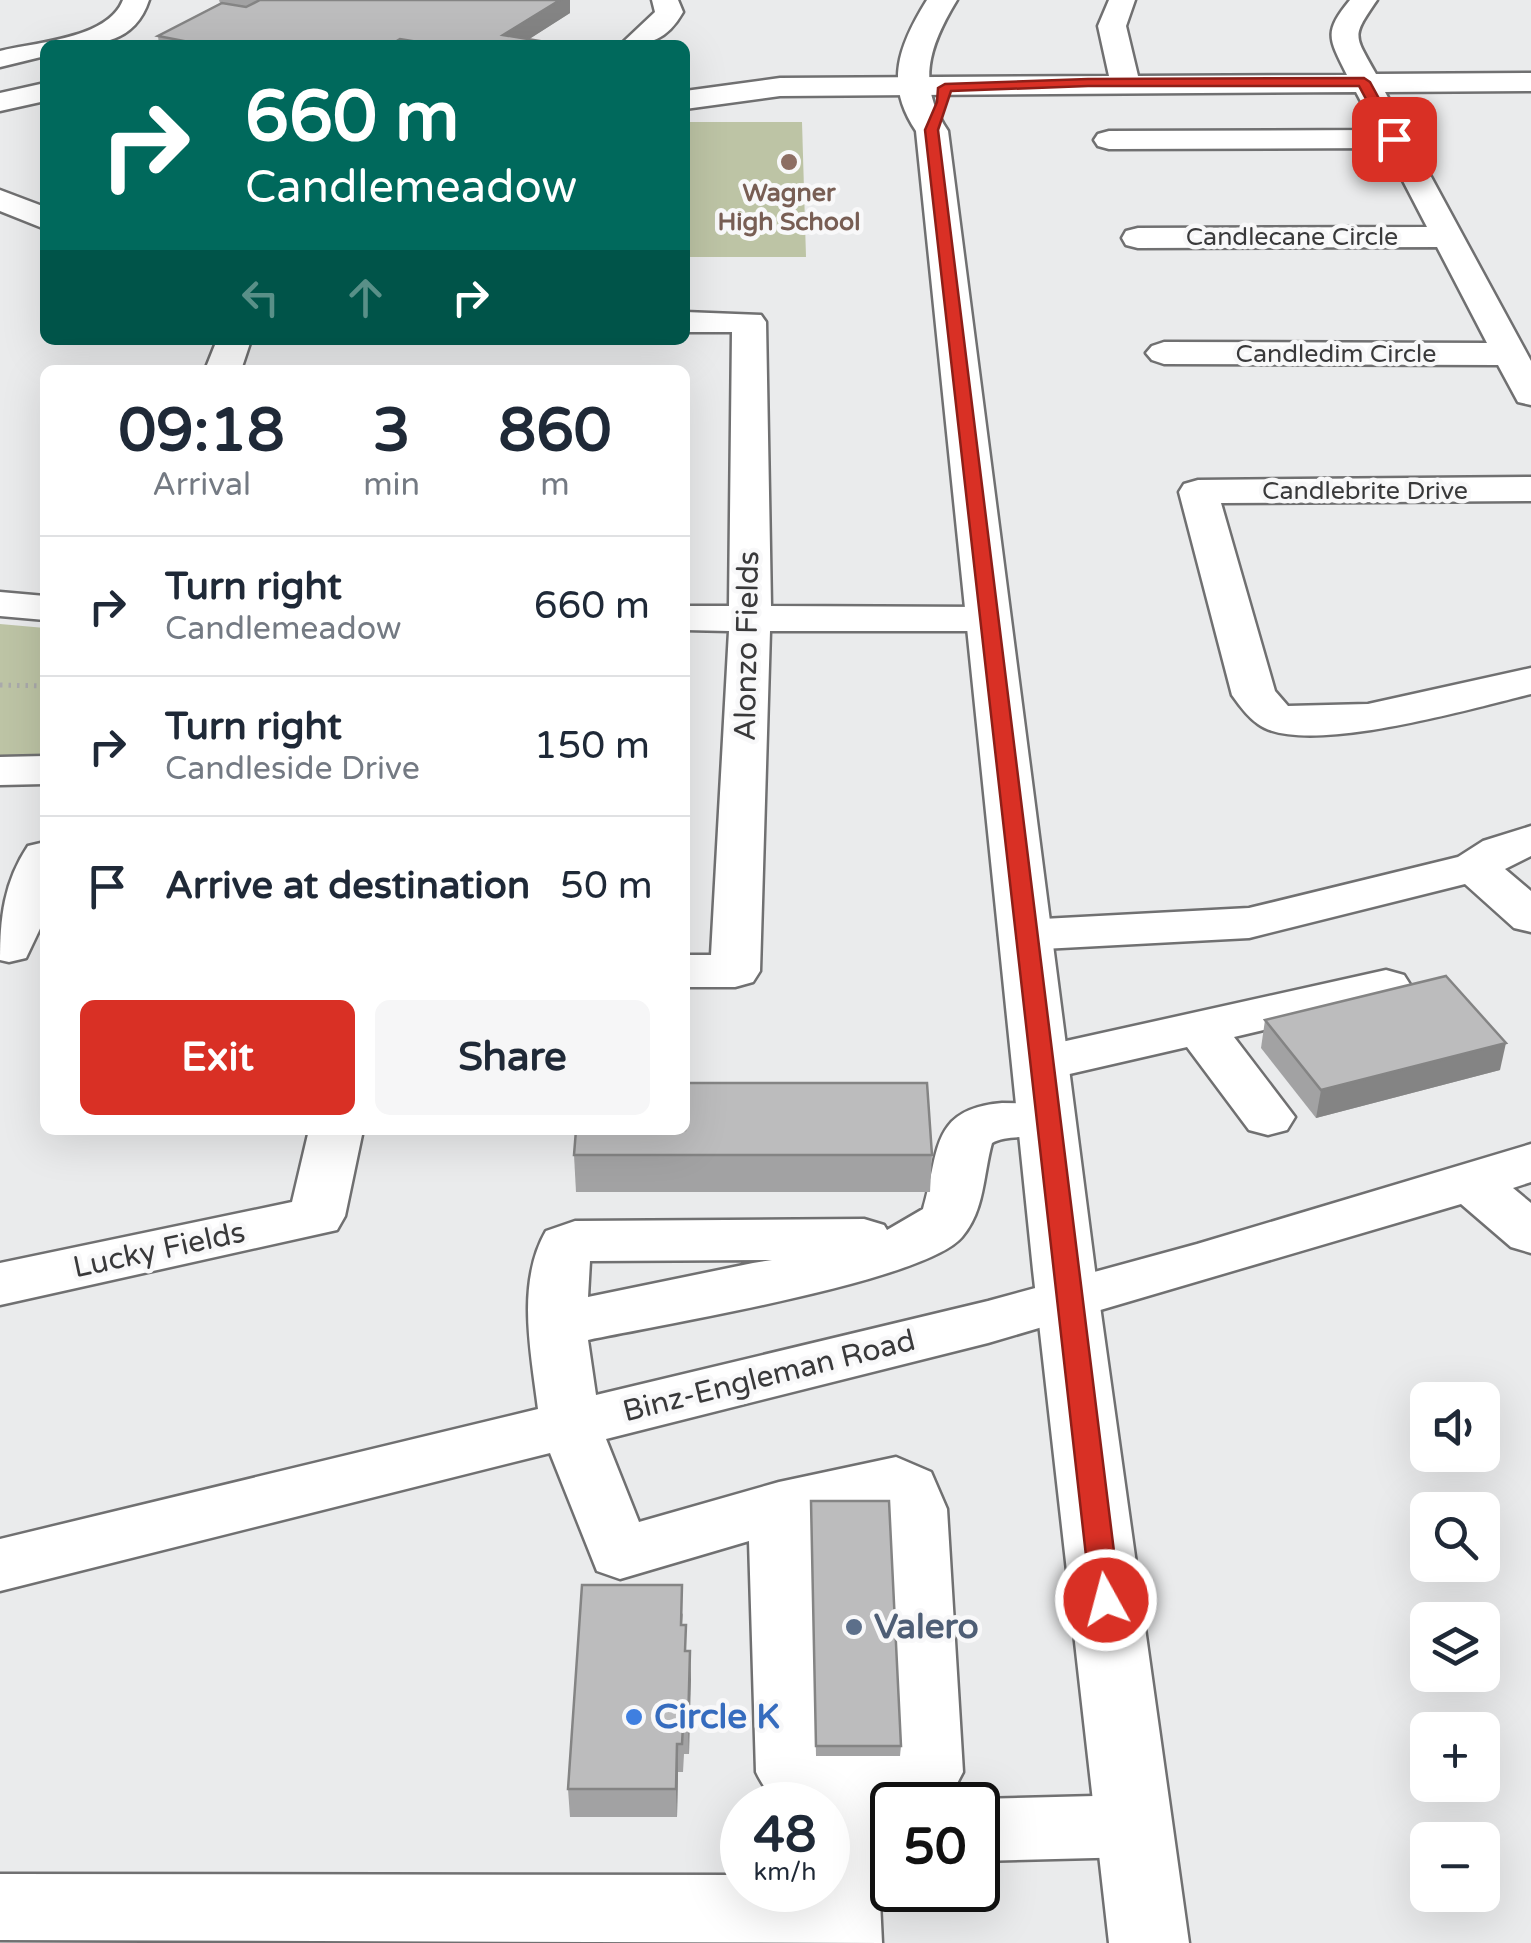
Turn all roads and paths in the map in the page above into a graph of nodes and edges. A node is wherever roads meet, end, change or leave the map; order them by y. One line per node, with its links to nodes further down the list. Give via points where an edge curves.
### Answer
1 (136, 0): 8 (street, via 123,26)
2 (666, 0): 9 (street, via 663,23)
3 (942, 0): 19 (main road, via 933,14)
4 (972, 0): 19 (main road)
5 (1122, 0): 13 (street, via 1112,26)
6 (1364, 0): 14 (street, via 1344,25 1344,41)
7 (697, 11): 10 (street)
8 (84, 40)
9 (641, 40)
10 (676, 40)
11 (40, 49): 12 (street)
12 (0, 59)
13 (1125, 82): 14 (street); 19 (street)
14 (1364, 82): 15 (street); 21 (street)
15 (1531, 82)
16 (690, 92): 19 (street, via 757,80)
17 (40, 93): 20 (street)
18 (690, 93): 19 (street, via 846,87)
19 (928, 97): 36 (main road)
20 (0, 102)
21 (1394, 139): 22 (street); 25 (street)
22 (1109, 140)
23 (0, 199): 24 (street)
24 (40, 216)
25 (1446, 236): 26 (street, Candlecane Circle); 29 (street)
26 (1138, 238)
27 (690, 322): 35 (street, Alonzo Fields, via 749,322)
28 (1164, 353): 29 (street, Candledim Circle)
29 (1507, 354): 30 (street)
30 (1531, 394)
31 (1531, 488): 37 (street, Candlebrite Drive, via 1198,492 1254,695 1275,718 1325,722)
32 (0, 604): 33 (street)
33 (40, 608)
34 (690, 618): 35 (street)
35 (750, 618): 36 (street); 48 (street, Alonzo Fields, via 735,971)
36 (986, 618): 46 (main road)
37 (1531, 681)
38 (0, 686): 39 (path)
39 (40, 686)
40 (40, 770): 41 (street)
41 (0, 771)
42 (1531, 840): 43 (street)
43 (1475, 867): 45 (street); 46 (street, via 1249,923)
44 (40, 869): 47 (street)
45 (1531, 917)
46 (1024, 935): 51 (main road)
47 (9, 947)
48 (690, 971)
49 (1386, 986): 50 (street)
50 (1200, 1028): 51 (street); 52 (street)
51 (1039, 1064): 53 (main road)
52 (1268, 1117)
53 (1046, 1122): 58 (street, via 976,1126 964,1140 956,1199 935,1231); 60 (main road)
54 (335, 1135): 59 (street, Lucky Fields, via 317,1216)
55 (1531, 1163): 56 (street, Binz-Engleman Road)
56 (1469, 1181): 57 (street); 60 (street, Binz-Engleman Road)
57 (1531, 1233)
58 (915, 1239): 61 (street, via 846,1265); 61 (street, via 575,1241 562,1252)
59 (0, 1284)
60 (1068, 1299): 62 (street, Binz-Engleman Road); 67 (main road)
61 (558, 1325): 62 (street)
62 (570, 1426): 63 (street, Binz-Engleman Road); 64 (street, via 620,1554)
63 (0, 1565)
64 (797, 1614): 65 (street); 65 (street, via 896,1482 909,1489 916,1509 908,1628 928,1772)
65 (791, 1772): 66 (street)
66 (870, 1822)
67 (1134, 1826): 68 (street); 72 (main road)
68 (1000, 1829)
69 (870, 1846): 71 (street, via 843,1869)
70 (0, 1907): 71 (street)
71 (845, 1926)
72 (1148, 1943)

